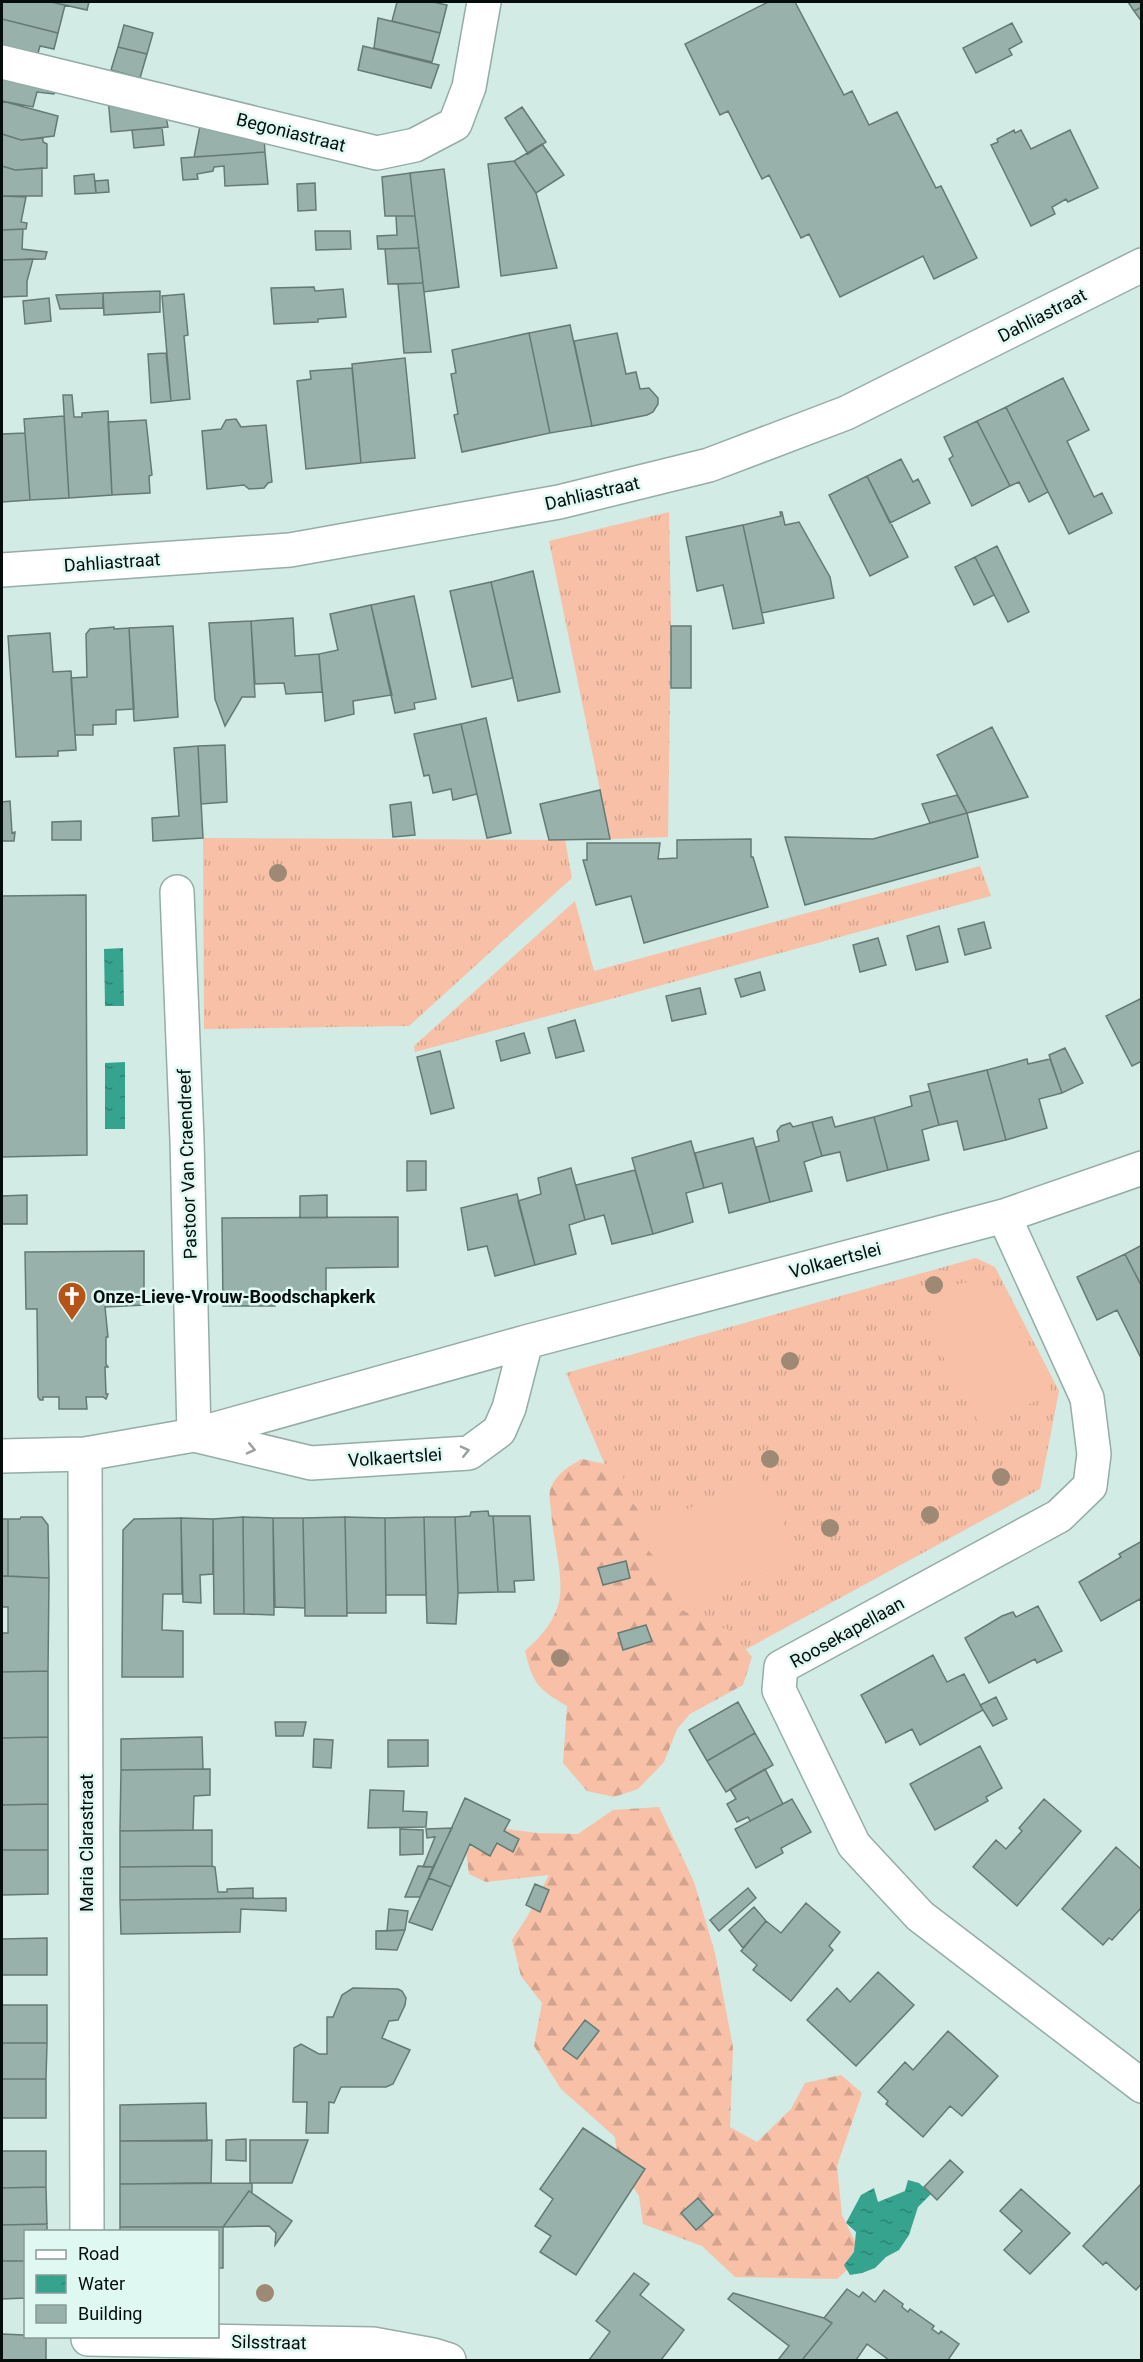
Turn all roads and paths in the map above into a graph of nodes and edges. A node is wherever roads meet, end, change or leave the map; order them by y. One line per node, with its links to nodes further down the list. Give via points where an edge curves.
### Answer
1 (484, 2): 2 (street, Begoniastraat, via 469,87 455,124 415,145 376,153)
2 (2, 62)
3 (1142, 265): 4 (street, Dahliastraat, via 846,413 709,465 560,502 290,550)
4 (2, 570)
5 (177, 892): 9 (street, Pastoor Van Craendreef)
6 (1142, 1168): 7 (street, Volkaertslei)
7 (1004, 1215): 8 (street, Volkaertslei); 12 (street, Roosekapellaan, via 1087,1398 1094,1454 1090,1486 1059,1516 781,1667 779,1690 854,1845 889,1884 920,1916)
8 (526, 1342): 9 (street, Volkaertslei); 9 (street, Volkaertslei, one-way to 8, via 311,1462 469,1452 499,1431)
9 (194, 1435): 10 (street, Volkaertslei)
10 (85, 1454): 11 (street, Volkaertslei); 13 (street, Maria Clarastraat)
11 (2, 1456)
12 (1142, 2086)
13 (87, 2230)
14 (88, 2345): 15 (street, Silsstraat, via 373,2344)
15 (449, 2361)

